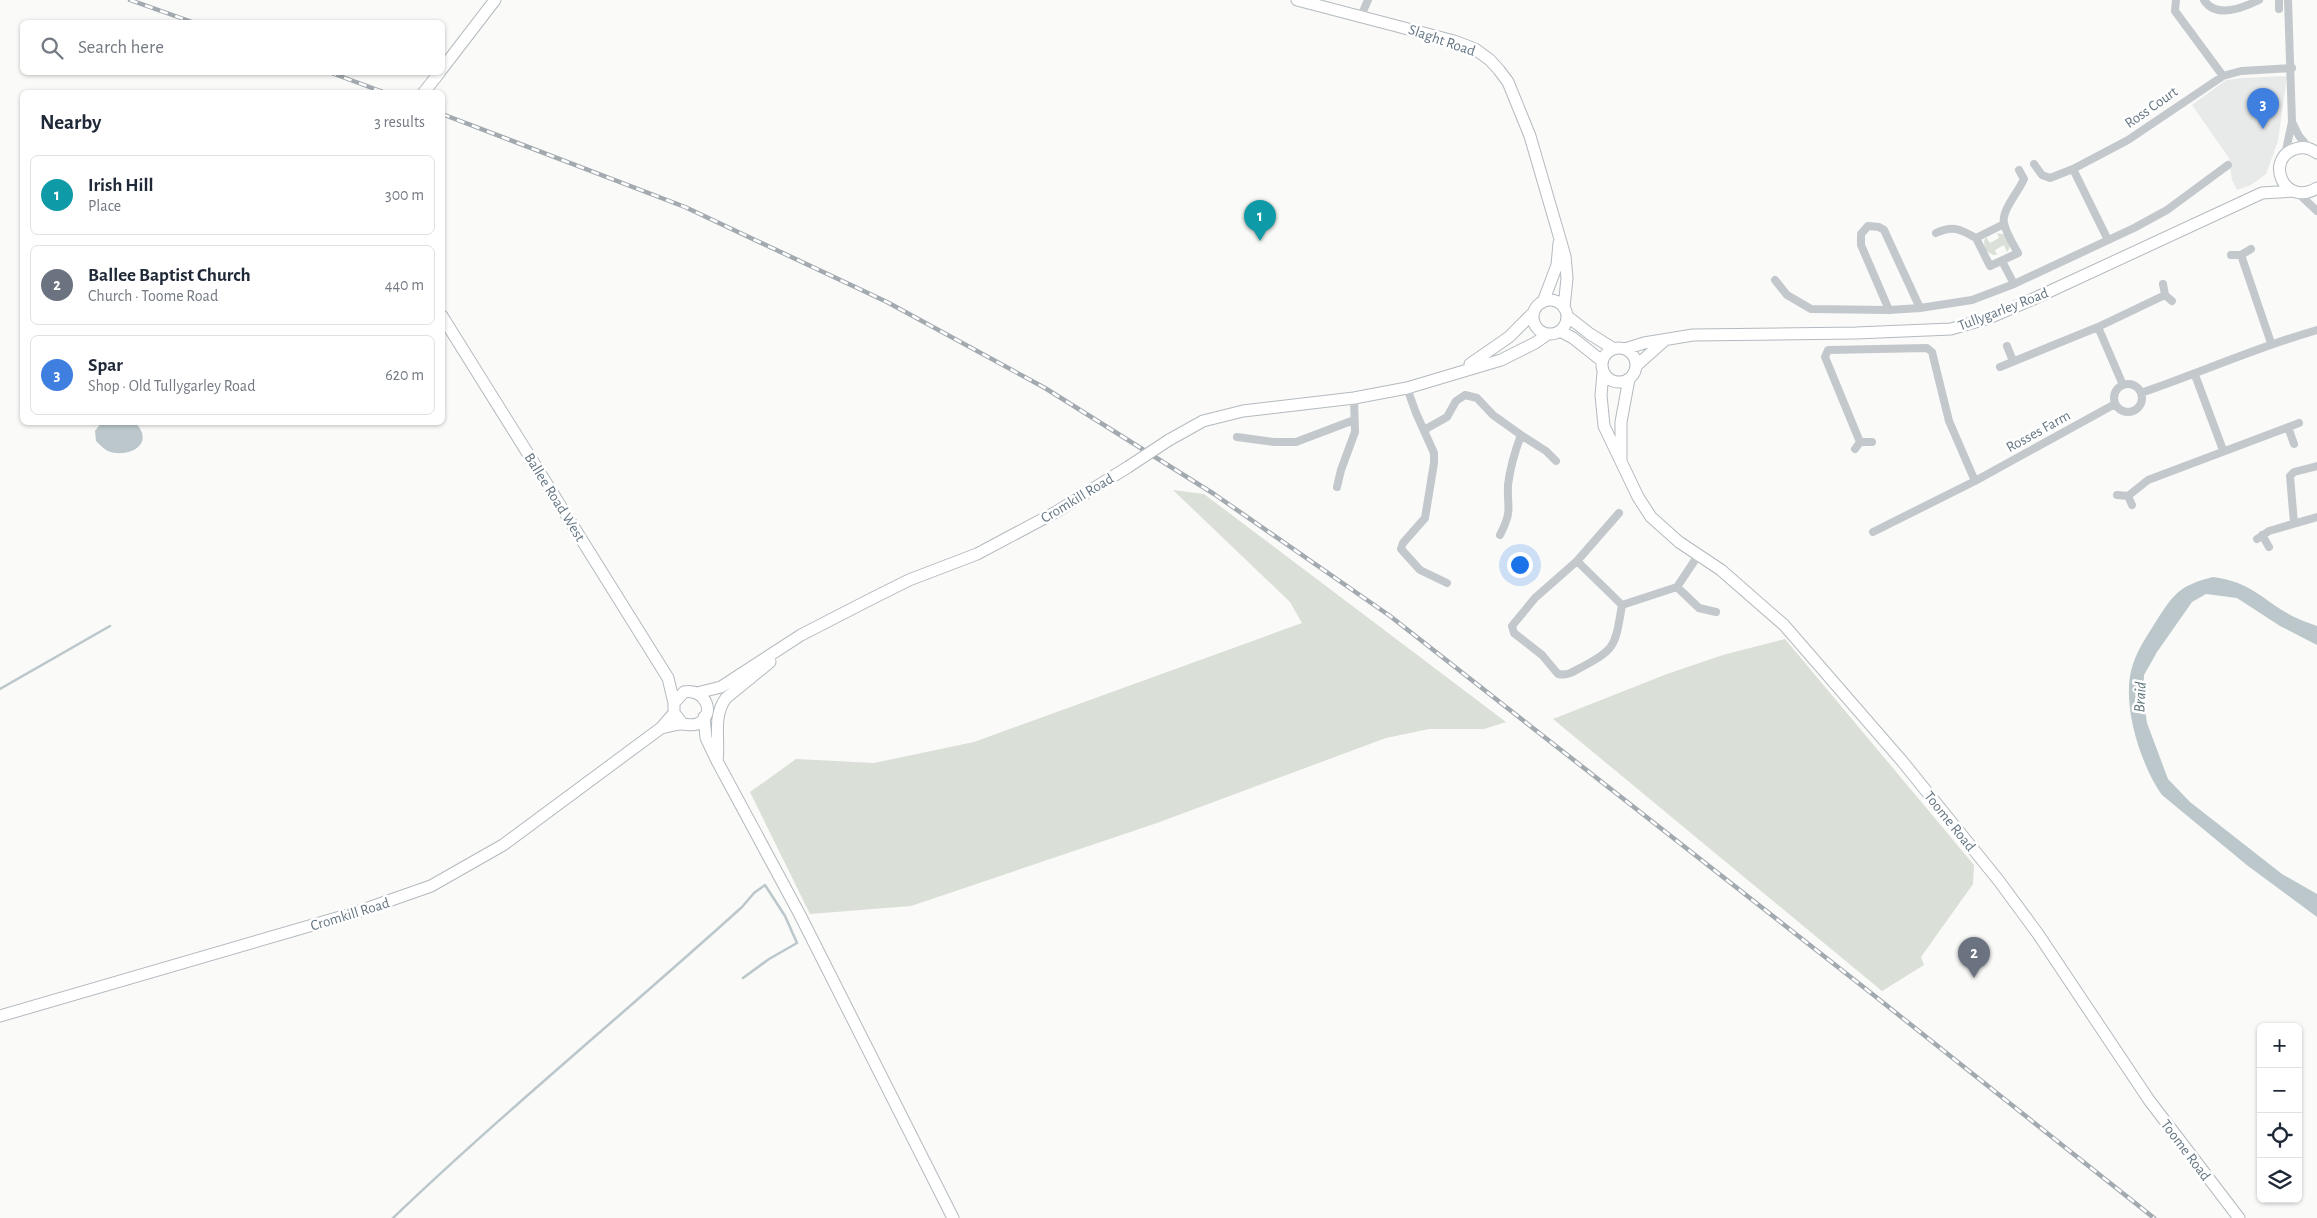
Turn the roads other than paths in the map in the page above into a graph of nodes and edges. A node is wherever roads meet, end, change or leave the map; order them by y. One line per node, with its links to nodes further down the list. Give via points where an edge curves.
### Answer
1 (495, 0): 11 (street)
2 (1297, 0): 10 (street, Slaght Road)
3 (1368, 0): 10 (street)
4 (2176, 0): 14 (street, via 2175,11)
5 (2204, 0): 6 (street, via 2208,7 2218,11)
6 (2259, 0)
7 (2279, 0): 9 (street)
8 (2288, 0): 12 (street)
9 (2279, 9)
10 (1361, 16): 30 (street, Slaght Road, via 1454,41 1475,49 1490,60 1508,82 1530,136)
11 (445, 66)
12 (2292, 68): 14 (street, Ross Court, via 2241,71); 16 (street)
13 (438, 75): 15 (street)
14 (2223, 76): 21 (street, Ross Court, via 2128,140)
15 (426, 90)
16 (2292, 122): 17 (street, via 2299,136); 18 (street)
17 (2315, 151): 18 (street, via 2296,148)
18 (2285, 155): 23 (street, Tullygarley Road)
19 (2034, 164): 21 (street, Ross Court, via 2050,178)
20 (2228, 165): 32 (street, via 2167,210)
21 (2073, 169): 32 (street)
22 (2019, 170): 28 (street, via 2024,179 2008,206)
23 (2280, 170): 25 (street, via 2282,180); 26 (street, Tullygarley Road)
24 (2317, 188): 25 (street, Tullygarley Road)
25 (2296, 192): 26 (street, Tullygarley Road); 27 (street)
26 (2262, 193): 51 (street, Tullygarley Road, via 2031,300 1989,318 1951,329 1693,335)
27 (2317, 211)
28 (2004, 224): 31 (street); 36 (street, via 2018,253)
29 (1936, 233): 31 (street, via 1948,227)
30 (1559, 234): 42 (street, Slaght Road, via 1557,265); 46 (street, Slaght Road, via 1568,266)
31 (1976, 238): 36 (street, via 1990,266)
32 (2108, 240): 38 (street)
33 (2251, 249): 35 (street)
34 (2231, 255): 35 (street)
35 (2241, 255): 52 (street)
36 (2002, 261): 38 (street)
37 (1775, 280): 44 (street, via 1787,295 1811,309)
38 (2014, 284): 43 (street, via 1972,300)
39 (2163, 284): 40 (street)
40 (2165, 295): 41 (street); 48 (street)
41 (2172, 301)
42 (1543, 302): 45 (street); 46 (street, via 1552,300)
43 (1920, 308): 44 (street); 44 (street, via 1884,230 1868,226 1861,234 1861,245)
44 (1889, 310)
45 (1534, 312): 50 (street, via 1535,324 1541,332); 59 (street, Cromkill Road, via 1496,347)
46 (1566, 312): 50 (street, via 1566,323); 54 (street, via 1590,334)
47 (445, 321): 99 (street, Ballee Road West)
48 (2098, 327): 55 (street); 62 (street)
49 (2317, 330): 52 (street)
50 (1554, 333): 58 (street, via 1584,345); 59 (street, Cromkill Road, via 1501,360)
51 (1664, 341): 54 (street, Tullygarley Road); 56 (street)
52 (2271, 343): 60 (street)
53 (2007, 346): 55 (street)
54 (1619, 349): 56 (street, via 1632,354); 58 (street, via 1604,356)
55 (2013, 361): 57 (street)
56 (1636, 366): 61 (street)
57 (2000, 366)
58 (1603, 367): 61 (street, via 1608,379 1615,382); 79 (street, Toome Road, via 1604,426)
59 (1454, 374): 63 (street, Cromkill Road)
60 (2195, 375): 64 (street); 77 (street)
61 (1629, 379): 79 (street, Toome Road, via 1621,422)
62 (2123, 385): 64 (street, via 2136,386); 66 (street, via 2115,393)
63 (1407, 388): 65 (street, Cromkill Road); 70 (street)
64 (2141, 393): 66 (street, via 2141,402 2136,410 2122,411)
65 (1354, 398): 67 (street); 98 (street, Cromkill Road, bridge, via 1243,411 1204,421 1056,512 977,554 902,584)
66 (2115, 404): 81 (street, Rosses Farm)
67 (1354, 420): 72 (street, via 1296,442); 82 (street, via 1355,432)
68 (2299, 423): 69 (street)
69 (2288, 427): 75 (street); 77 (street)
70 (1424, 430): 71 (street, via 1447,417 1456,401 1465,394 1477,398 1493,415); 94 (street, via 1434,453 1428,506 1425,518 1401,549 1420,570)
71 (1521, 435): 78 (street); 90 (street, via 1508,484 1509,517)
72 (1238, 437)
73 (1860, 442): 74 (street); 76 (street); 81 (street, via 1825,357 1828,350 1927,348 1932,352 1949,421)
74 (1872, 442)
75 (2294, 444)
76 (1855, 449)
77 (2224, 450): 84 (street, via 2148,480)
78 (1556, 461)
79 (1622, 461): 92 (street, Toome Road, via 1651,517 1678,542)
80 (2317, 466): 88 (street, via 2290,476)
81 (1975, 481): 89 (street, Rosses Farm)
82 (1337, 487)
83 (2117, 495): 84 (street)
84 (2128, 496): 85 (street)
85 (2132, 505)
86 (1619, 513): 93 (street)
87 (2317, 517): 88 (street)
88 (2294, 523): 91 (street, via 2260,537)
89 (1873, 532)
90 (1500, 535)
91 (2269, 547)
92 (1699, 554): 95 (street); 110 (street, Toome Road, via 1784,625 1902,761 1999,881 2148,1100)
93 (1577, 561): 96 (street); 96 (street, via 1518,616 1512,626 1516,636 1542,654 1558,674 1568,674 1603,656 1612,646)
94 (1447, 583)
95 (1677, 587): 96 (street); 97 (street, via 1699,608)
96 (1622, 605)
97 (1716, 612)
98 (790, 642): 100 (street, Cromkill Road); 107 (street, via 784,652 721,704)
99 (668, 678): 101 (street, Ballee Road West); 102 (street, Ballee Road West)
100 (720, 687): 101 (street, Cromkill Road); 103 (street, Cromkill Road)
101 (692, 692): 102 (street, via 679,695); 103 (street, via 704,698)
102 (674, 708): 104 (street); 105 (street, Cromkill Road)
103 (706, 712): 104 (street, via 697,724); 106 (street)
104 (686, 724): 105 (street, Cromkill Road); 106 (street)
105 (661, 728): 108 (street, Cromkill Road, via 503,846 431,886 354,913)
106 (706, 738): 107 (street)
107 (717, 761): 109 (street)
108 (0, 1016)
109 (953, 1218)
110 (2239, 1218)

